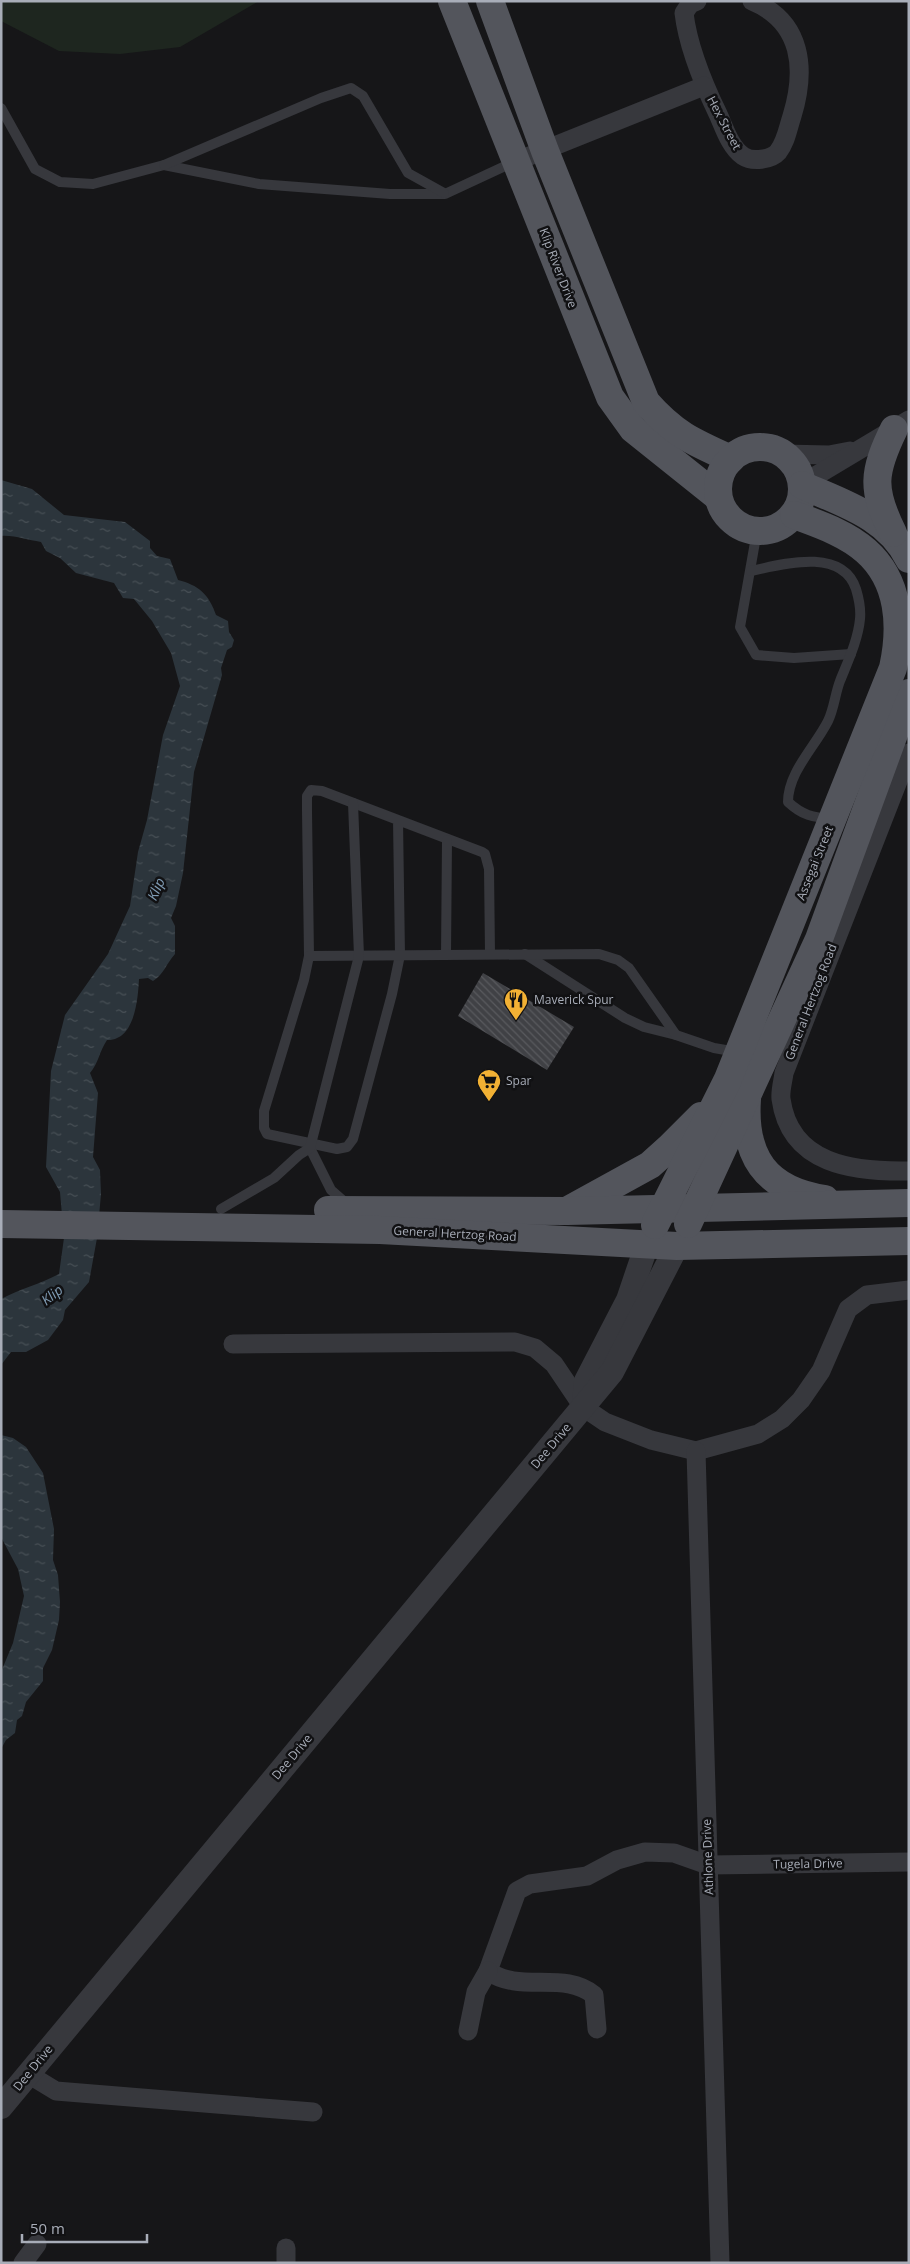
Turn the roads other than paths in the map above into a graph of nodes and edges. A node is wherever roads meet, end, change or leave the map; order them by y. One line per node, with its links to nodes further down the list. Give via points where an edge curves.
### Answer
1 (452, 1): 8 (main road, Klip River Drive)
2 (490, 1): 7 (main road)
3 (697, 1): 5 (street, Hex Street, via 690,4 684,13)
4 (752, 1): 5 (street, Hex Street, via 768,8 786,28 796,44 800,66 798,97 785,140 777,153 756,160 744,157 735,149)
5 (704, 86): 7 (street, Hex Street)
6 (1, 108): 9 (lane, via 35,169 60,182 93,184)
7 (545, 151): 8 (street, Hex Street); 14 (main road, via 646,402 665,424)
8 (517, 161): 10 (lane); 16 (main road, Klip River Drive, via 610,397 633,429)
9 (164, 165): 10 (lane, via 259,184 390,194); 10 (lane, via 351,88 363,96 408,173)
10 (445, 194)
11 (901, 424): 12 (street); 19 (main road, via 879,459 876,475 884,515)
12 (866, 446): 13 (street, via 829,455); 15 (street)
13 (783, 454): 14 (main road, via 770,448 756,447); 15 (main road, via 794,463)
14 (731, 459): 16 (main road, via 718,483)
15 (802, 484): 17 (main road, via 800,503); 19 (main road, via 863,511 889,530)
16 (718, 497): 18 (main road, Klip River Drive, via 732,521)
17 (794, 515): 18 (main road, via 784,525); 26 (main road, Assegai Street, via 833,530 866,551 886,576 896,603 898,628 893,668)
18 (757, 532): 20 (lane)
19 (902, 548)
20 (751, 571): 21 (lane, via 740,627 756,655 794,658); 21 (lane, via 806,561 824,562 841,569 853,580 860,601 859,630)
21 (851, 654): 26 (lane, via 829,718 788,791 788,802 798,811 814,818)
22 (909, 693): 25 (main road, Assegai Street)
23 (909, 752): 40 (street, General Hertzog Road, via 784,1072 780,1098 786,1122 797,1140 815,1156 838,1166)
24 (353, 803): 27 (lane); 33 (lane, via 318,790 311,790 308,796); 34 (lane)
25 (868, 806): 26 (lane); 36 (main road, Assegai Street, via 819,939)
26 (833, 818): 36 (main road, Assegai Street)
27 (398, 820): 28 (lane); 31 (lane)
28 (447, 840): 29 (lane, via 482,852 488,858); 32 (lane)
29 (490, 954): 30 (lane); 32 (lane)
30 (524, 954): 35 (lane, via 626,1018 644,1027); 35 (lane, via 599,954 618,960 628,968)
31 (400, 955): 32 (lane); 34 (lane); 39 (lane, via 352,1139 343,1149)
32 (446, 955)
33 (309, 956): 34 (lane); 39 (lane, via 263,1121 266,1134)
34 (359, 956): 39 (lane)
35 (676, 1035): 36 (lane, via 714,1048)
36 (753, 1052): 37 (main road, Assegai Street); 38 (main road, Assegai Street)
37 (747, 1092): 42 (main road, via 748,1135 753,1155 763,1170 797,1191 818,1198); 46 (main road, Assegai Street)
38 (720, 1098): 45 (main road, Assegai Street); 48 (main road, via 650,1165)
39 (311, 1146): 44 (lane, via 274,1178); 47 (lane, via 331,1190)
40 (909, 1171)
41 (909, 1203): 42 (main road, General Hertzog Road)
42 (863, 1204): 46 (main road, General Hertzog Road)
43 (1, 1207): 49 (main road, General Hertzog Road)
44 (221, 1209): 47 (main road, General Hertzog Road); 49 (main road, General Hertzog Road)
45 (661, 1209): 46 (main road, General Hertzog Road); 48 (main road, General Hertzog Road); 52 (main road, Assegai Street)
46 (695, 1209): 53 (main road, Assegai Street)
47 (357, 1210): 48 (main road, General Hertzog Road)
48 (567, 1211)
49 (151, 1217): 50 (main road, General Hertzog Road); 52 (main road, General Hertzog Road)
50 (1, 1224)
51 (909, 1242): 53 (main road, General Hertzog Road)
52 (647, 1244): 53 (main road, General Hertzog Road); 56 (street, via 628,1300 586,1382)
53 (677, 1246): 56 (street, Dee Drive, via 612,1372)
54 (909, 1290): 57 (street, via 867,1294 848,1309 821,1371 801,1400 782,1419 758,1434)
55 (232, 1344): 56 (street, via 515,1342 535,1348 554,1364)
56 (583, 1407): 57 (street, via 605,1422 651,1440); 63 (street, Dee Drive)
57 (696, 1451): 59 (street, Athlone Drive)
58 (909, 1862): 59 (street, Tugela Drive)
59 (708, 1865): 60 (street, Tugela Drive, via 674,1854 645,1852 617,1860 587,1876 530,1884 517,1890); 68 (street, Athlone Drive)
60 (488, 1972): 61 (street, via 499,1980 514,1983 570,1984 586,1988 594,1995); 62 (street, via 476,1992)
61 (597, 2029)
62 (468, 2031)
63 (28, 2074): 64 (street, Dee Drive); 65 (street, via 56,2091)
64 (1, 2107)
65 (313, 2112)
66 (37, 2244): 67 (street)
67 (23, 2263)
68 (720, 2263)

